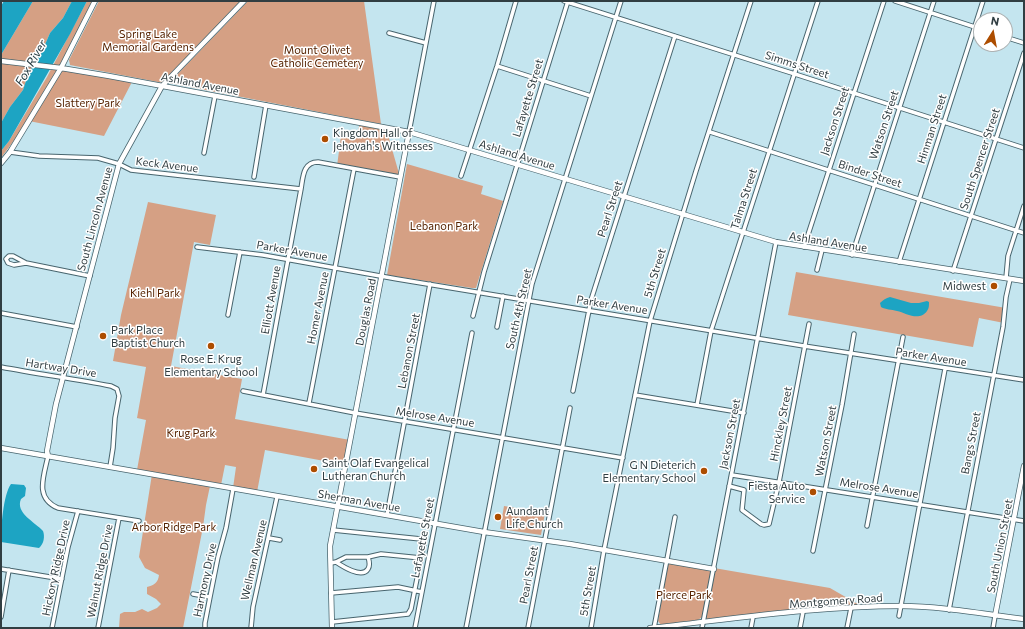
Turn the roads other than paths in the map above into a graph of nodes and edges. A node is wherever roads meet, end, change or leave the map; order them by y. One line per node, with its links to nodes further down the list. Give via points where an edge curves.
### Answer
1 (95, 1): 27 (street)
2 (244, 1): 30 (street, South Lincoln Avenue)
3 (434, 1): 21 (street, Douglas Road)
4 (516, 1): 26 (street)
5 (566, 1): 15 (street, Simms Street); 29 (street, Lafayette Street)
6 (621, 1): 15 (street, South 4th Street)
7 (751, 1): 24 (street, 5th Street)
8 (818, 1): 28 (street, Talma Street)
9 (884, 1): 31 (street, Jackson Street)
10 (895, 1): 13 (street)
11 (934, 1): 13 (street, Watson Street)
12 (983, 1): 14 (street, Hinman Street)
13 (930, 12): 16 (street); 35 (street, Watson Street)
14 (980, 12)
15 (615, 17): 19 (street, Simms Street); 33 (street, South 4th Street)
16 (973, 26)
17 (389, 33): 21 (street)
18 (973, 33): 36 (street, Hinman Street)
19 (675, 36): 24 (street, Simms Street); 56 (street, Pearl Street)
20 (1013, 40): 22 (street)
21 (426, 43): 37 (street, Douglas Road)
22 (1024, 43)
23 (1024, 52): 39 (street, South Spencer Street)
24 (734, 55): 28 (street, Simms Street); 38 (street, 5th Street)
25 (1, 61): 27 (street, Ashland Avenue)
26 (497, 66): 29 (street); 41 (street)
27 (61, 68): 30 (street, Ashland Avenue); 43 (street)
28 (794, 74): 31 (street, Simms Street); 42 (street, Talma Street)
29 (543, 80): 33 (street); 47 (street, Lafayette Street)
30 (162, 86): 32 (street, Ashland Avenue); 46 (street, South Lincoln Avenue)
31 (854, 93): 35 (street, Simms Street); 49 (street, Jackson Street)
32 (214, 96): 34 (street, Ashland Avenue); 44 (street)
33 (591, 96): 53 (street, South 4th Street)
34 (266, 106): 37 (street, Ashland Avenue); 51 (street)
35 (899, 107): 36 (street, Simms Street); 54 (street, Watson Street)
36 (944, 122): 39 (street, Simms Street); 57 (street, Hinman Street)
37 (409, 132): 41 (street, Ashland Avenue); 52 (street, Douglas Road)
38 (710, 132): 42 (street, Binder Street); 59 (street, 5th Street)
39 (996, 139): 40 (street, Simms Street); 60 (street, South Spencer Street)
40 (1024, 148)
41 (469, 150): 47 (street, Ashland Avenue); 50 (street)
42 (769, 150): 49 (street, Binder Street); 62 (street, Talma Street)
43 (10, 152): 45 (street); 46 (street, Keck Avenue, via 98,158)
44 (204, 153)
45 (1, 163)
46 (119, 164): 55 (street, Keck Avenue, via 131,170); 76 (street, South Lincoln Avenue)
47 (517, 165): 53 (street, Ashland Avenue); 81 (street, Lafayette Street)
48 (354, 169): 52 (street); 55 (street, Elliott Avenue, via 318,162 310,163 305,168); 73 (street, Homer Avenue)
49 (829, 170): 54 (street, Binder Street); 66 (street, Jackson Street)
50 (461, 176)
51 (254, 177)
52 (400, 178): 77 (street, Douglas Road)
53 (564, 180): 56 (street, Ashland Avenue); 83 (street, South 4th Street)
54 (874, 185): 57 (street, Binder Street); 69 (street, Watson Street)
55 (300, 189): 70 (street, Elliott Avenue)
56 (624, 197): 59 (street, Ashland Avenue); 84 (street, Pearl Street)
57 (919, 199): 60 (street, Binder Street); 71 (street, Hinman Street)
58 (1024, 206): 61 (street, Bangs Street)
59 (682, 214): 62 (street, Ashland Avenue); 88 (street, 5th Street)
60 (970, 216): 61 (street, Binder Street); 75 (street, South Spencer Street)
61 (1016, 231): 63 (street, Binder Street); 78 (street, Bangs Street, via 1008,256)
62 (742, 232): 64 (street, Ashland Avenue); 92 (street, Talma Street)
63 (1024, 233)
64 (776, 242): 66 (street, Ashland Avenue); 96 (street, Jackson Street)
65 (197, 247): 68 (street, Parker Avenue)
66 (804, 247): 67 (street, Ashland Avenue)
67 (822, 250): 69 (street, Ashland Avenue); 74 (street)
68 (240, 252): 70 (street, Parker Avenue); 86 (street)
69 (852, 255): 71 (street, Ashland Avenue)
70 (288, 259): 73 (street, Parker Avenue); 107 (street, Elliott Avenue)
71 (899, 262): 75 (street, Ashland Avenue)
72 (26, 263): 72 (street, via 13,256 6,259 12,265); 76 (street)
73 (335, 267): 77 (street, Parker Avenue); 109 (street, Homer Avenue)
74 (817, 270)
75 (953, 271): 78 (street, Ashland Avenue)
76 (90, 276): 90 (street, South Lincoln Avenue)
77 (382, 276): 80 (street, Parker Avenue); 112 (street, Douglas Road)
78 (1008, 279): 79 (street, Ashland Avenue); 102 (street, Bangs Street)
79 (1024, 281)
80 (430, 284): 81 (street, Parker Avenue); 114 (street, Lebanon Street)
81 (478, 292): 82 (street, Parker Avenue); 87 (street, Lafayette Street)
82 (503, 296): 83 (street, Parker Avenue); 91 (street)
83 (528, 301): 84 (street, Parker Avenue); 116 (street, South 4th Street)
84 (589, 311): 88 (street, Parker Avenue); 106 (street, Pearl Street)
85 (1, 313): 90 (street)
86 (228, 315)
87 (473, 316)
88 (650, 321): 92 (street, Parker Avenue); 108 (street, 5th Street)
89 (809, 324): 97 (street, Hinckley Street)
90 (77, 327): 103 (street, South Lincoln Avenue)
91 (497, 327)
92 (711, 331): 96 (street, Parker Avenue); 110 (street, Talma Street)
93 (472, 333): 115 (street, Lafayette Street)
94 (854, 334): 98 (street, Watson Street)
95 (903, 337): 99 (street)
96 (758, 339): 97 (street, Parker Avenue); 113 (street, Jackson Street)
97 (804, 346): 98 (street, Parker Avenue); 124 (street, Hinckley Street)
98 (850, 354): 99 (street, Parker Avenue); 127 (street, Watson Street)
99 (898, 362): 101 (street, Parker Avenue); 129 (street)
100 (1, 367): 103 (street, Hartway Drive)
101 (945, 369): 102 (street, Parker Avenue); 130 (street)
102 (993, 376): 104 (street, Parker Avenue); 133 (street, Bangs Street)
103 (63, 377): 119 (street, South Lincoln Avenue); 122 (street, Hartway Drive, via 118,389)
104 (1024, 380)
105 (243, 391): 107 (street, Melrose Avenue)
106 (573, 391)
107 (263, 395): 109 (street, Melrose Avenue)
108 (636, 395): 110 (street); 120 (street, 5th Street)
109 (309, 403): 112 (street, Melrose Avenue)
110 (697, 405): 113 (street)
111 (570, 408): 117 (street, Pearl Street)
112 (355, 413): 114 (street, Melrose Avenue); 131 (street, Douglas Road)
113 (744, 413): 123 (street, Jackson Street)
114 (405, 421): 115 (street, Melrose Avenue); 134 (street, Lebanon Street)
115 (453, 429): 116 (street, Melrose Avenue); 140 (street, Lafayette Street)
116 (502, 437): 117 (street, Melrose Avenue); 143 (street, South 4th Street)
117 (563, 447): 120 (street, Melrose Avenue); 146 (street, Pearl Street)
118 (1, 448): 119 (street, Sherman Avenue)
119 (48, 456): 122 (street, Sherman Avenue); 132 (street, via 42,489 45,498 58,508)
120 (623, 458): 147 (street, 5th Street)
121 (1024, 466): 137 (street, South Union Street)
122 (110, 467): 126 (street, Sherman Avenue)
123 (732, 475): 124 (street, Melrose Avenue); 125 (street, Jackson Street)
124 (779, 482): 125 (street, Hinckley Street, via 771,522 766,525 742,510 744,490); 127 (street, Melrose Avenue)
125 (729, 486): 154 (street, Jackson Street)
126 (233, 489): 128 (street, Sherman Avenue); 161 (street, Harmony Drive)
127 (826, 489): 129 (street, Melrose Avenue); 148 (street, Watson Street)
128 (277, 496): 131 (street, Sherman Avenue); 144 (street, Wellman Avenue)
129 (872, 496): 130 (street, Melrose Avenue); 141 (street)
130 (920, 504): 133 (street, Melrose Avenue); 162 (street)
131 (338, 507): 134 (street, Sherman Avenue); 142 (street, Douglas Road)
132 (78, 511): 136 (street); 156 (street, Hickory Ridge Drive)
133 (967, 511): 137 (street, Melrose Avenue); 164 (street, Bangs Street)
134 (387, 515): 140 (street, Sherman Avenue)
135 (675, 517): 151 (street)
136 (119, 518): 138 (street); 174 (street, Walnut Ridge Drive)
137 (1014, 519): 139 (street, Melrose Avenue); 167 (street, South Union Street)
138 (139, 521)
139 (1024, 521)
140 (435, 523): 143 (street, Sherman Avenue); 158 (street, Lafayette Street)
141 (867, 526)
142 (333, 530): 150 (street, via 421,539 424,543); 152 (street, Douglas Road, via 330,546)
143 (484, 532): 146 (street, Sherman Avenue); 179 (street, South 4th Street)
144 (269, 538): 145 (street); 176 (street, Wellman Avenue, via 253,607)
145 (280, 540)
146 (545, 541): 147 (street, Sherman Avenue); 180 (street, Pearl Street)
147 (604, 550): 151 (street, Sherman Avenue); 181 (street, 5th Street)
148 (813, 551)
149 (368, 557): 150 (street, via 384,554); 152 (street, via 346,558); 152 (street, via 369,567 365,572 351,571)
150 (421, 558): 157 (street)
151 (666, 560): 154 (street, Sherman Avenue); 183 (street)
152 (333, 562): 159 (street, Douglas Road)
153 (1, 569): 155 (street)
154 (714, 569): 172 (street, Jackson Street)
155 (9, 570): 156 (street); 168 (street)
156 (62, 579): 173 (street, Hickory Ridge Drive)
157 (415, 590): 158 (street); 159 (street, via 393,587); 171 (street, via 408,614)
158 (422, 592): 178 (street, Lafayette Street)
159 (331, 593): 171 (street, Douglas Road)
160 (193, 594): 161 (street)
161 (210, 597): 175 (street, Harmony Drive)
162 (901, 606): 163 (street, Montgomery Road); 164 (street, Montgomery Road); 166 (street)
163 (851, 608): 165 (street, Montgomery Road); 187 (street)
164 (949, 610): 167 (street, Montgomery Road)
165 (803, 612): 169 (street, Montgomery Road); 186 (street)
166 (899, 616)
167 (995, 616): 170 (street, Montgomery Road); 188 (street, South Union Street)
168 (1, 617)
169 (753, 617): 172 (street, Montgomery Road); 185 (street)
170 (1024, 619)
171 (332, 622): 177 (street, Douglas Road)
172 (703, 622): 183 (street, Montgomery Road); 184 (street, Jackson Street)
173 (52, 628)
174 (98, 628)
175 (205, 628)
176 (251, 628)
177 (332, 628)
178 (416, 628)
179 (466, 628)
180 (528, 628)
181 (591, 628)
182 (650, 628): 183 (street, Montgomery Road)
183 (654, 628)
184 (702, 628)
185 (750, 628)
186 (800, 628)
187 (847, 628)
188 (993, 628)

